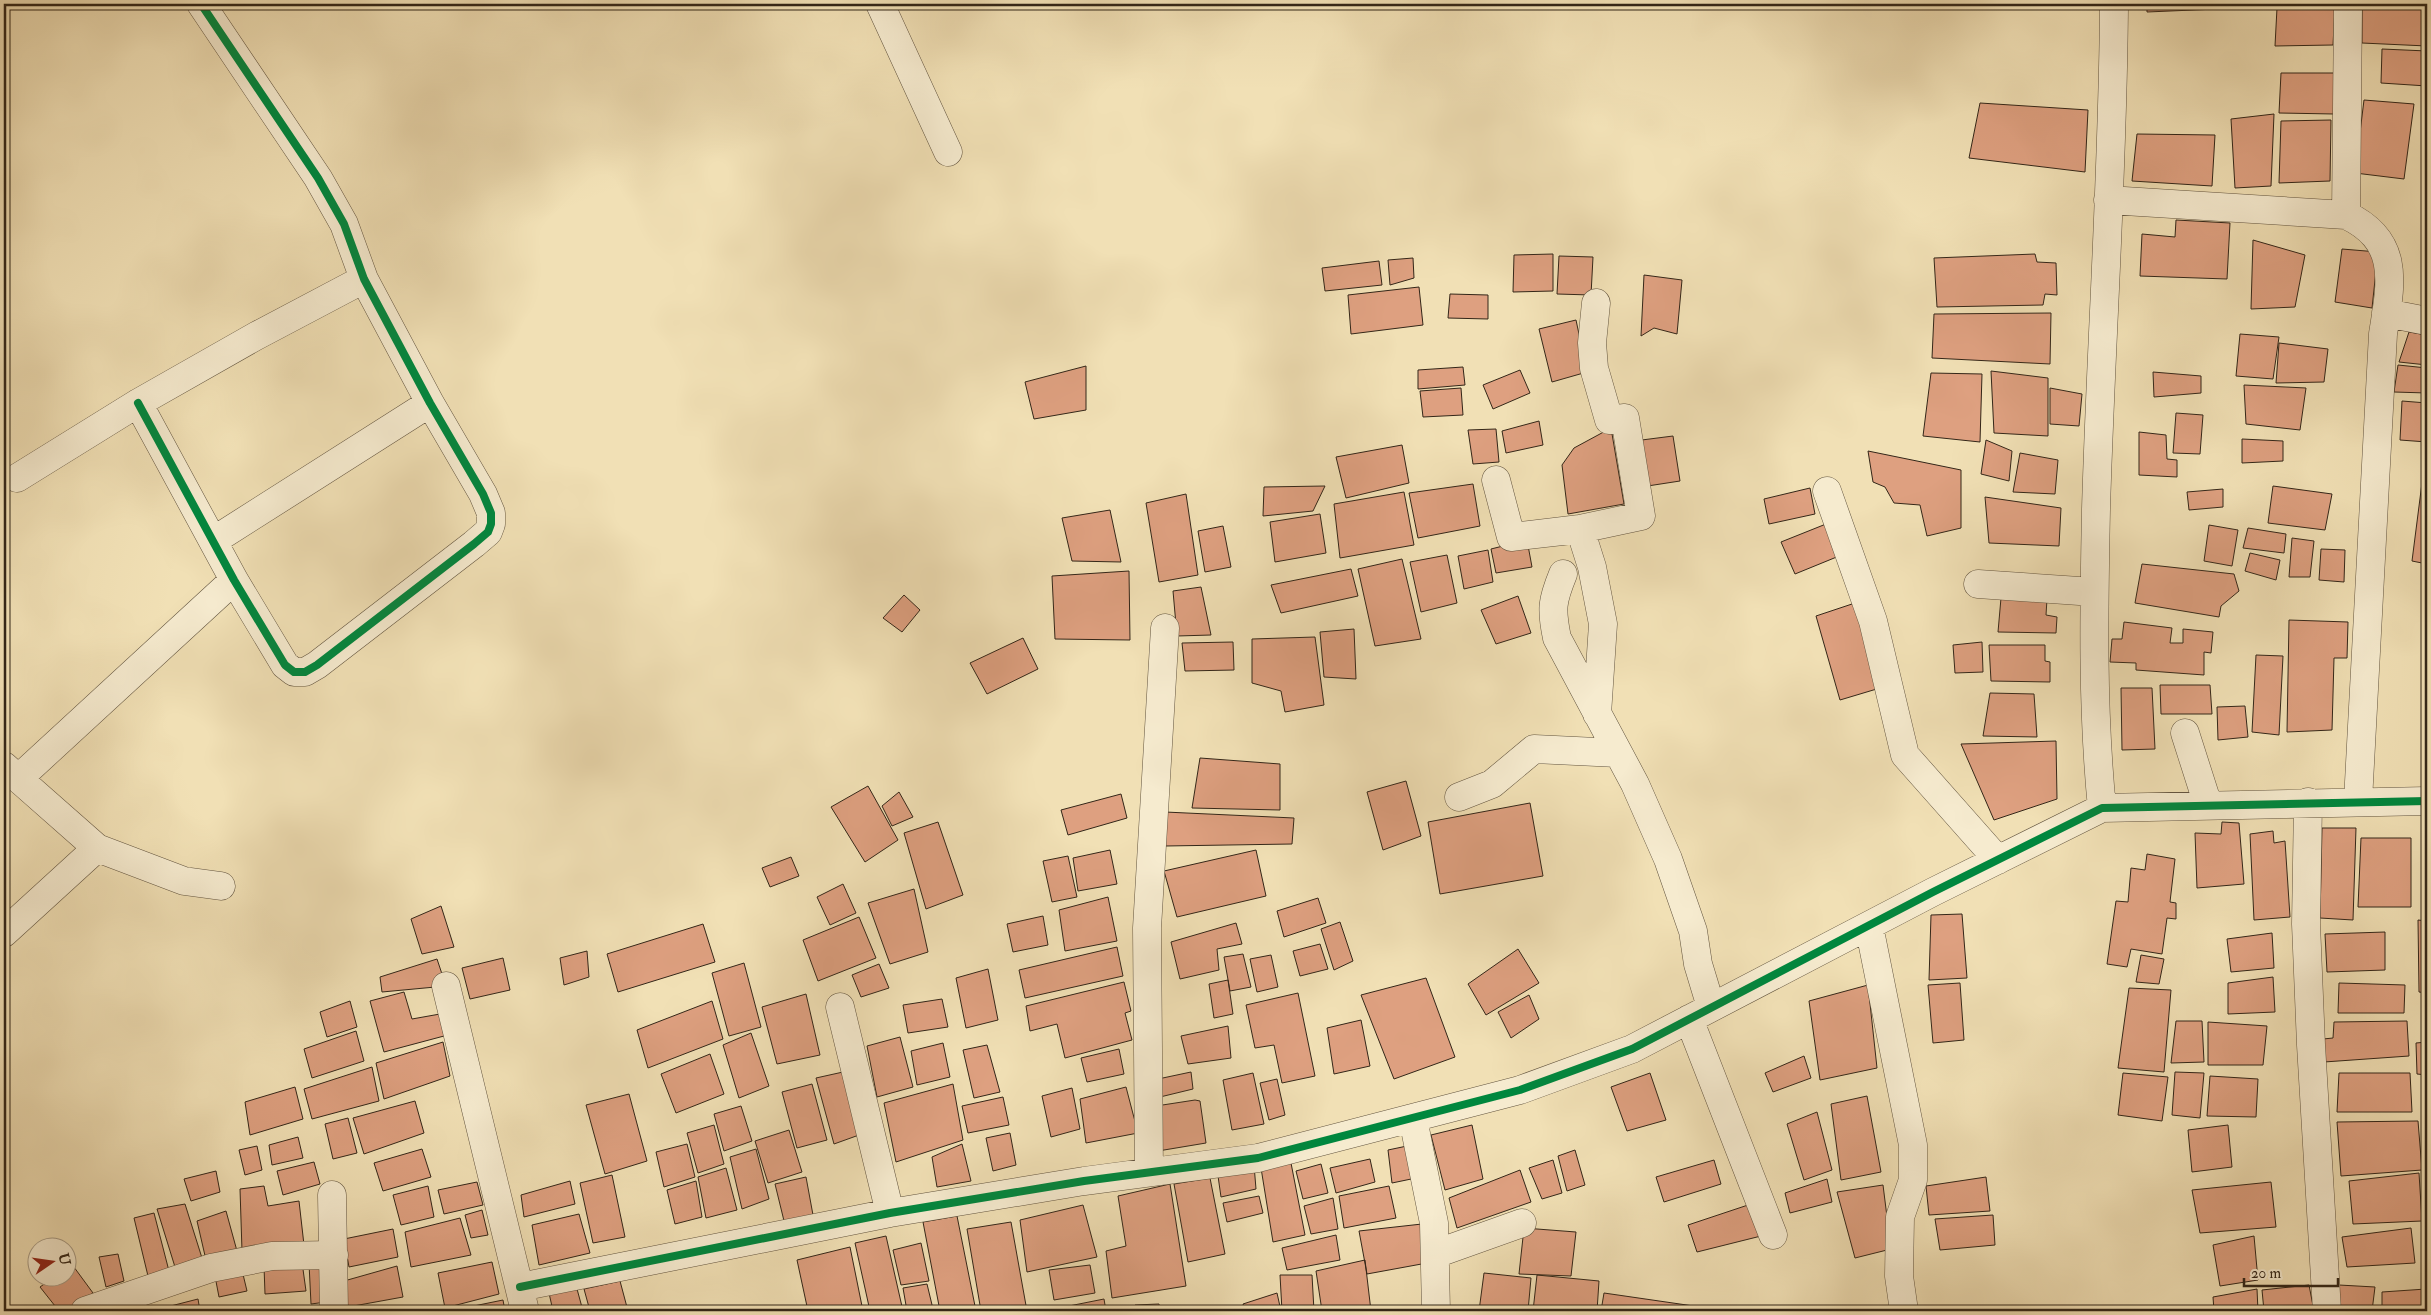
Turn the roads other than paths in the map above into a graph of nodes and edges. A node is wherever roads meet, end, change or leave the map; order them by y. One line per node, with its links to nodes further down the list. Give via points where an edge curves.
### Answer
1 (201, 4): 8 (street, via 318,178 344,224)
2 (880, 4): 5 (street)
3 (2114, 4): 6 (street)
4 (2348, 4): 7 (street)
5 (948, 152)
6 (2108, 200): 7 (street); 22 (street)
7 (2346, 215): 10 (street, via 2365,226 2385,249 2390,267)
8 (364, 279): 12 (street); 13 (street)
9 (1596, 303): 17 (street, via 1592,343 1594,368 1609,420 1626,418 1641,516)
10 (2386, 313): 11 (street); 30 (street)
11 (2427, 321)
12 (138, 403): 14 (street); 18 (street)
13 (430, 403): 18 (street); 20 (street, via 483,494 491,513 488,532 305,672 294,672 285,665)
14 (17, 478)
15 (1496, 480): 17 (street, via 1511,537)
16 (1827, 491): 35 (street, via 1873,621 1905,755)
17 (1580, 529): 24 (street, via 1592,567 1603,624)
18 (214, 541): 20 (street)
19 (1563, 574): 24 (street, via 1553,598 1557,638)
20 (234, 580): 27 (street)
21 (1978, 584): 22 (street)
22 (2094, 592): 33 (street, via 2095,729)
23 (1165, 628): 43 (street, via 1147,928)
24 (1597, 714): 26 (street)
25 (2184, 733): 32 (street)
26 (1618, 753): 28 (street, via 1534,748 1492,784); 41 (street, via 1668,859 1693,931)
27 (11, 772): 34 (street)
28 (1459, 797)
29 (2427, 800): 30 (street)
30 (2358, 801): 31 (street)
31 (2308, 802): 32 (street); 55 (street, via 2306,924 2310,1036)
32 (2208, 805): 33 (street)
33 (2102, 808): 35 (street)
34 (97, 848): 36 (street, via 184,880); 38 (street)
35 (1998, 860): 37 (street)
36 (221, 886)
37 (1869, 926): 41 (street); 54 (street, via 1913,1145 1913,1180 1900,1217 1899,1276)
38 (4, 933)
39 (446, 986): 50 (street)
40 (840, 1007): 45 (street)
41 (1700, 1013): 42 (street, via 1632,1049 1577,1071); 47 (street)
42 (1413, 1119): 43 (street, via 1258,1158); 48 (street, via 1434,1223)
43 (1149, 1172): 45 (street)
44 (332, 1196): 49 (street)
45 (890, 1213): 50 (street)
46 (1522, 1223): 48 (street)
47 (1772, 1235)
48 (1435, 1254): 53 (street)
49 (334, 1255): 51 (street, via 272,1256 211,1268); 52 (street)
50 (523, 1299)
51 (85, 1311)
52 (334, 1311)
53 (1436, 1311)
54 (1904, 1311)
55 (2327, 1311)

